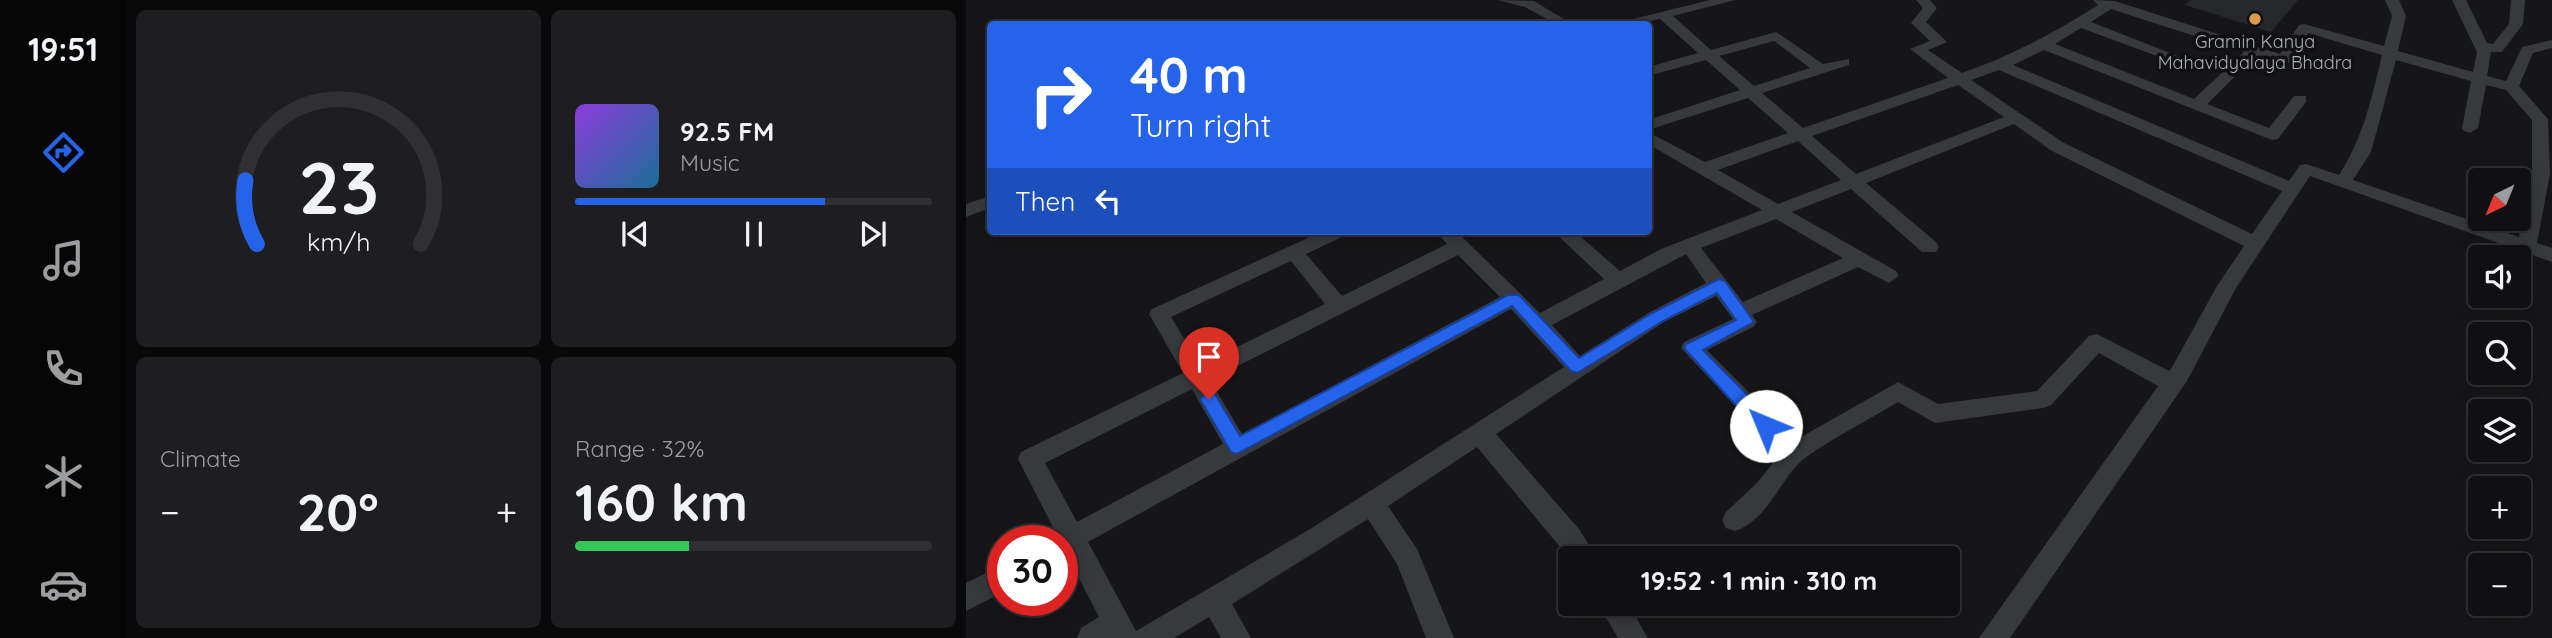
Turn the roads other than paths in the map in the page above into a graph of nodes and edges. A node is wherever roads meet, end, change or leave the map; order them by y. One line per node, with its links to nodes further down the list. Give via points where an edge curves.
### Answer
1 (1504, 0): 7 (street)
2 (1728, 0): 9 (street)
3 (1923, 0): 24 (street, via 1930,8 1918,23 1940,42 1917,49)
4 (2392, 0): 17 (street, via 2399,16)
5 (2459, 0): 15 (street)
6 (2518, 0): 15 (street, via 2516,24 2497,49)
7 (1534, 2): 10 (street)
8 (2104, 2): 12 (street); 16 (street)
9 (1666, 9): 11 (street); 18 (street)
10 (1561, 21)
11 (1629, 21)
12 (2080, 23): 14 (street); 19 (street)
13 (2552, 44): 27 (street, via 2527,50)
14 (2043, 45): 21 (street); 29 (street)
15 (2481, 46): 25 (street)
16 (2252, 52): 17 (street, via 2284,61 2304,28); 29 (street)
17 (2391, 54): 25 (street); 39 (street, via 2362,152)
18 (1708, 55): 22 (street, via 1776,36); 23 (street); 26 (street)
19 (2181, 60)
20 (1844, 62): 22 (street)
21 (2000, 65): 24 (street); 41 (street)
22 (1821, 69): 26 (street)
23 (1652, 71)
24 (1961, 78): 31 (street); 34 (street)
25 (2479, 78): 27 (street); 33 (street)
26 (1750, 92): 32 (street); 34 (street)
27 (2516, 92): 30 (street); 36 (street, via 2540,119)
28 (2300, 99): 29 (street, via 2272,135)
29 (2196, 106)
30 (2552, 109)
31 (2018, 117): 38 (street); 48 (street, via 2058,147)
32 (1652, 124)
33 (2470, 128)
34 (1797, 134): 37 (street); 38 (street)
35 (1652, 139): 37 (street)
36 (2547, 162): 40 (street)
37 (1703, 169): 43 (street)
38 (1850, 181): 43 (street); 52 (street)
39 (2343, 181): 41 (street, via 2306,169); 50 (street)
40 (2545, 185): 51 (street)
41 (2292, 189): 48 (street)
42 (987, 203): 44 (street)
43 (1774, 210): 49 (street); 56 (street)
44 (966, 211)
45 (1330, 235): 54 (street)
46 (1567, 235): 58 (street)
47 (1453, 238): 60 (street); 61 (street)
48 (2255, 243): 66 (street)
49 (1689, 245): 58 (street); 59 (street)
50 (2524, 245)
51 (2527, 245)
52 (1930, 247)
53 (2531, 247): 55 (street)
54 (1294, 252): 61 (street); 65 (street, via 1159,314)
55 (2552, 255)
56 (1858, 259): 57 (street); 62 (street)
57 (1889, 276)
58 (1617, 279): 63 (street)
59 (1719, 285): 62 (street); 64 (street)
60 (1513, 299): 63 (street); 68 (street)
61 (1338, 305): 65 (street)
62 (1740, 312): 69 (street, via 1746,322 1692,348)
63 (1538, 323): 64 (street)
64 (1577, 367): 67 (street)
65 (1195, 375): 68 (street); 72 (street, via 1030,459)
66 (2173, 384): 69 (street, via 2097,342 2043,399 1935,414 1898,391); 86 (street)
67 (1480, 433): 70 (street); 74 (street)
68 (1237, 446): 73 (street)
69 (1794, 453): 71 (street, via 1766,491)
70 (1372, 504): 78 (street); 84 (street, via 1408,558)
71 (1735, 520)
72 (1059, 525)
73 (1078, 534)
74 (1576, 546)
75 (1078, 560): 80 (street)
76 (987, 586): 77 (street)
77 (966, 598)
78 (1213, 599): 82 (street); 83 (street)
79 (1620, 616): 85 (street)
80 (1121, 630): 81 (street)
81 (1091, 638)
82 (1148, 638)
83 (1237, 638)
84 (1440, 638)
85 (1634, 638)
86 (1993, 638)

